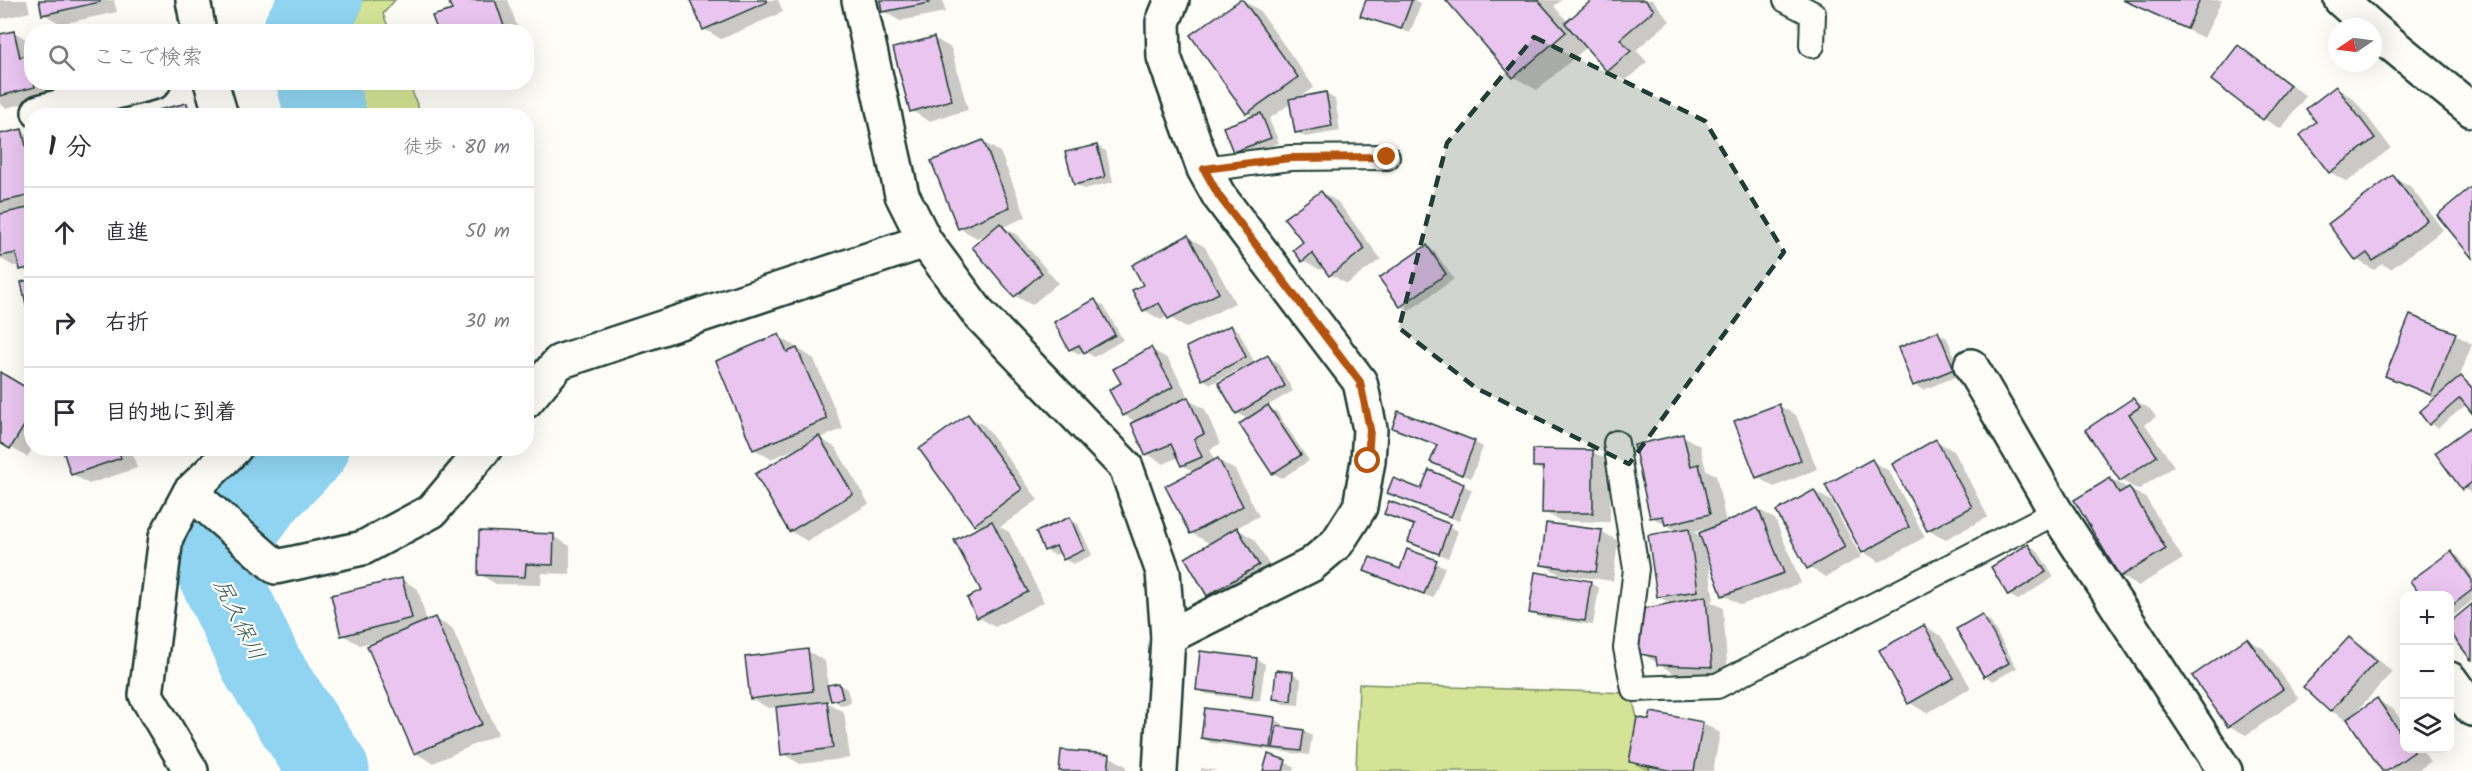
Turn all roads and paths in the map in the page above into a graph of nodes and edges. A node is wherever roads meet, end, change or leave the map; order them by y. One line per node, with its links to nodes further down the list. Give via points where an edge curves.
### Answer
1 (193, 0): 7 (street)
2 (859, 0): 17 (street, via 902,195)
3 (1172, 0): 16 (street, via 1163,22 1164,57)
4 (1786, 0): 9 (lane, via 1813,14)
5 (2342, 0): 6 (street)
6 (2361, 18)
7 (198, 24)
8 (2382, 36): 14 (street)
9 (1812, 45)
10 (123, 90): 12 (street)
11 (213, 90): 13 (street)
12 (54, 108)
13 (219, 108)
14 (2472, 110)
15 (1387, 157): 16 (lane, via 1290,158)
16 (1204, 169): 25 (street, via 1219,196 1360,382 1370,429 1368,461 1360,507 1337,543 1311,565)
17 (925, 242): 19 (street, via 560,362); 25 (street, via 979,314 1126,467 1163,572)
18 (1971, 366): 24 (street)
19 (534, 391)
20 (1617, 444): 24 (lane, via 1636,569 1626,648 1634,689 1718,686)
21 (227, 456): 23 (street)
22 (478, 456): 23 (street, via 432,511 363,548 276,567)
23 (190, 492): 28 (street, via 166,537 147,695)
24 (2056, 512): 30 (street)
25 (1168, 637): 29 (street)
26 (2454, 684): 27 (street)
27 (2472, 709)
28 (191, 771)
29 (1160, 771)
30 (2225, 771)

